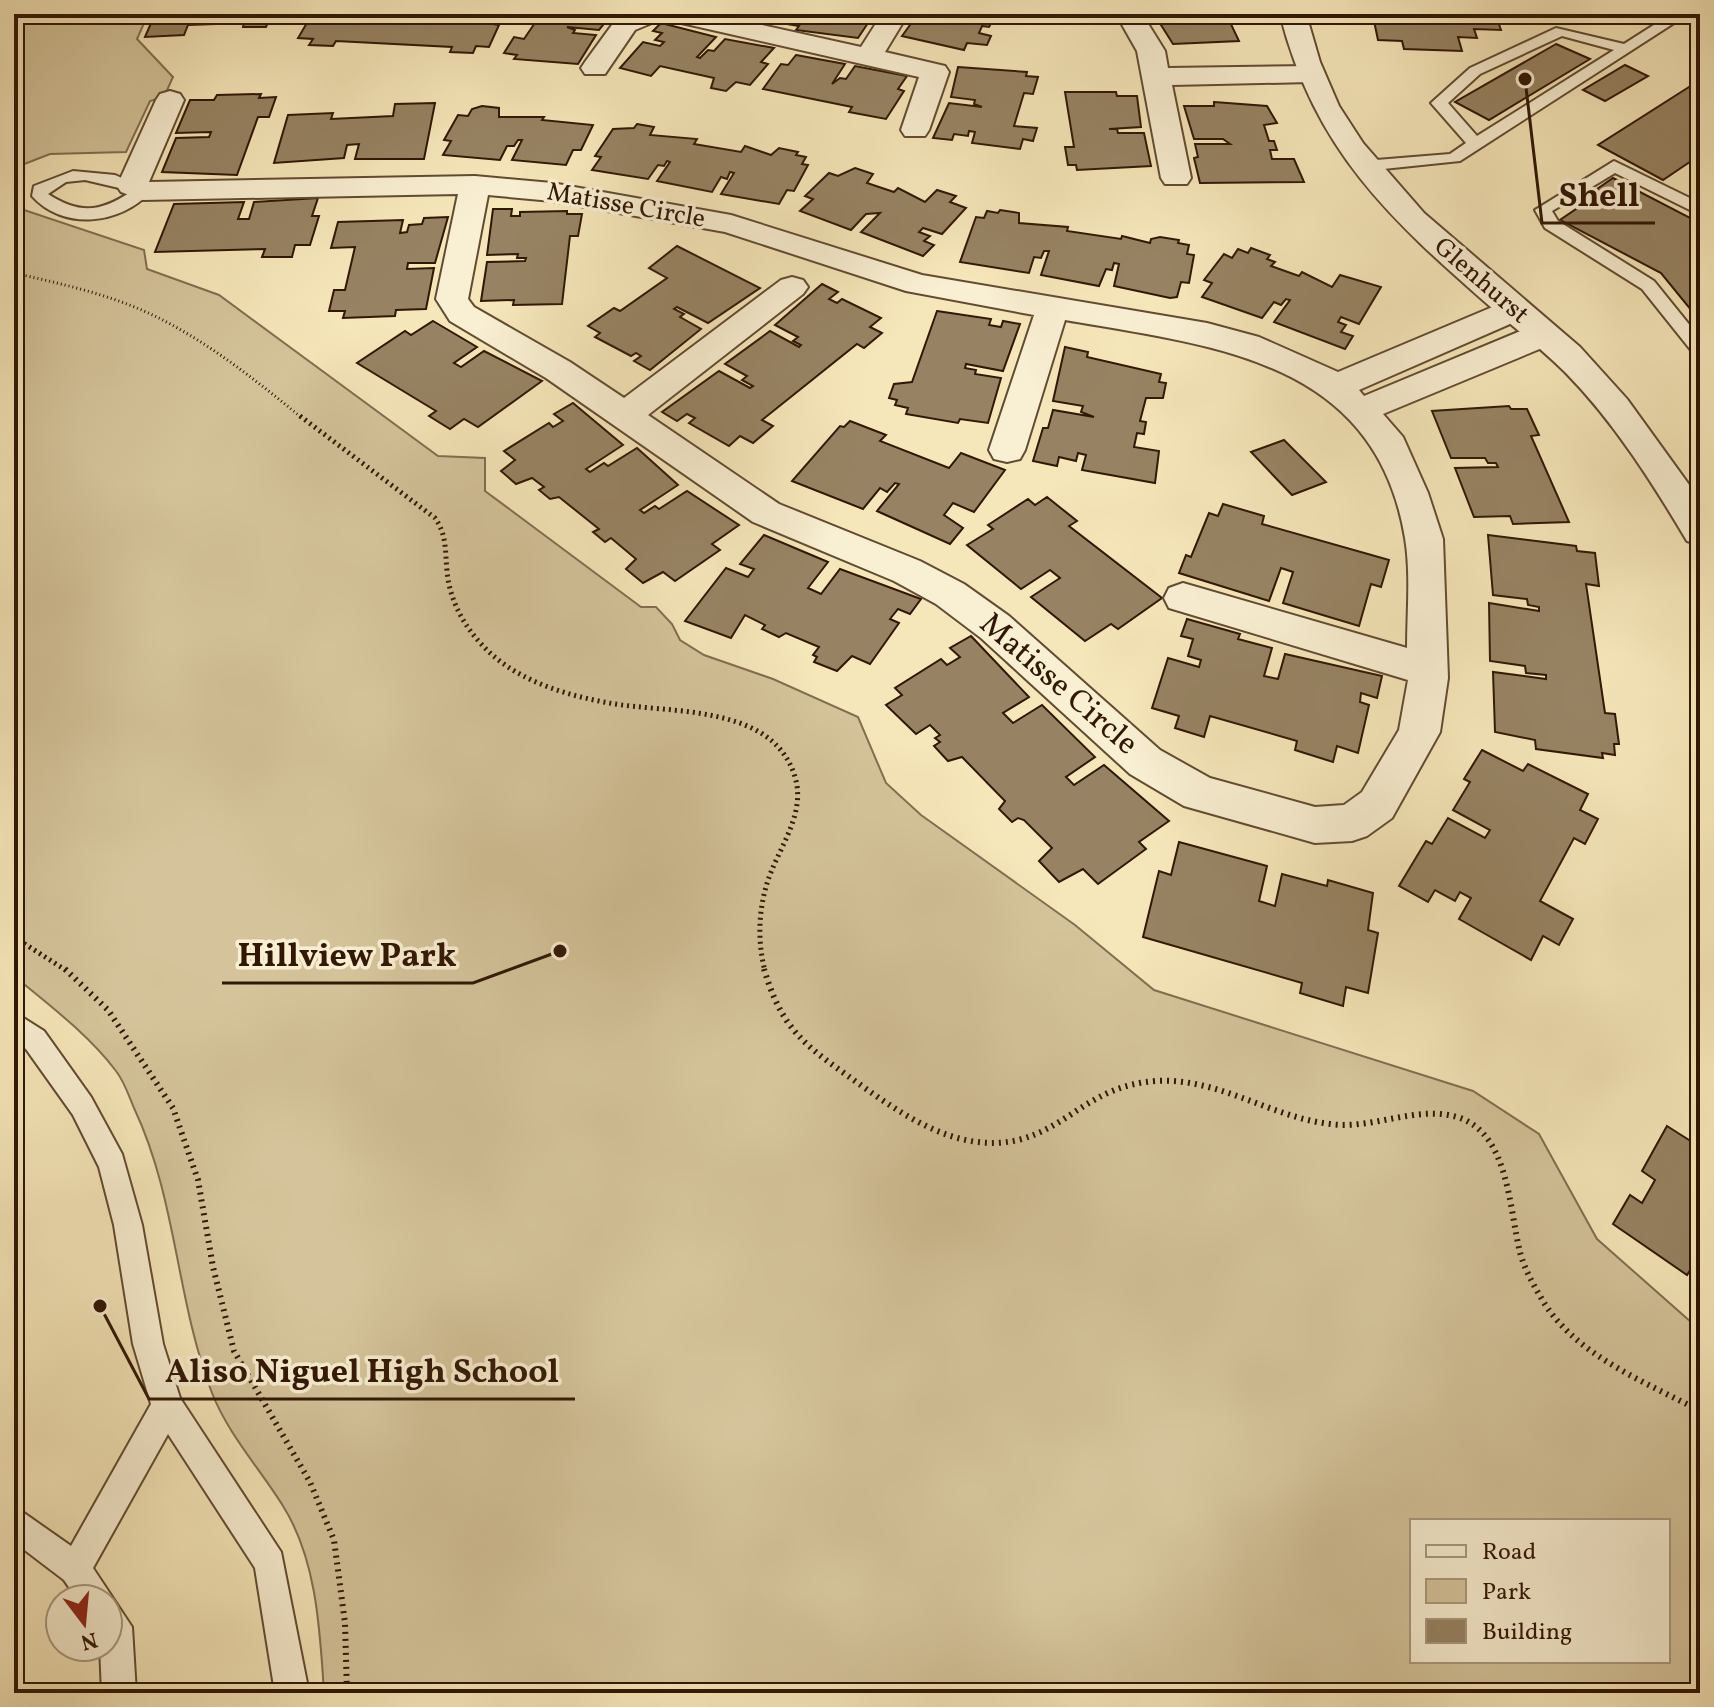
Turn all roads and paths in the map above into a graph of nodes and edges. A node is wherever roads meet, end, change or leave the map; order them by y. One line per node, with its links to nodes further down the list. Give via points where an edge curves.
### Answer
1 (650, 14): 9 (street, via 626,24)
2 (677, 14): 8 (street)
3 (895, 14): 8 (street)
4 (1129, 14): 11 (street, via 1151,51)
5 (1293, 14): 10 (street, Glenhurst)
6 (1681, 14): 7 (lane)
7 (1626, 49): 14 (lane); 14 (lane, via 1561,31 1475,71 1439,103)
8 (868, 57): 13 (street, via 935,72)
9 (595, 68)
10 (1311, 74): 11 (street); 15 (street, Glenhurst, via 1337,128)
11 (1157, 77): 16 (street)
12 (170, 100): 18 (street)
13 (915, 130)
14 (1476, 145): 15 (lane, via 1454,158)
15 (1364, 166): 23 (street, Glenhurst, via 1406,213)
16 (1176, 178)
17 (475, 185): 18 (street, Matisse Circle); 22 (street, Matisse Circle, via 552,192 731,224 917,284); 27 (street, Matisse Circle, via 452,299 462,314)
18 (137, 189): 18 (lane, via 111,177 68,176 52,180 40,189 40,196 88,217 103,217)
19 (1700, 210): 25 (lane, via 1614,166 1543,210 1551,224 1648,285)
20 (14, 273): 35 (path, via 74,287 161,320 268,390 426,510 441,526 447,581 462,622 509,668 571,694 727,719 762,733 795,774 799,802 766,885 760,918 761,958 771,996 803,1041 900,1112 943,1134 978,1143 1024,1140 1086,1101 1128,1084 1187,1081 1331,1125 1372,1126 1447,1115 1468,1119 1493,1150 1510,1196 1523,1266 1544,1309 1570,1338)
21 (792, 287): 27 (street)
22 (1053, 307): 26 (street, Matisse Circle, via 1247,345 1317,374); 28 (street)
23 (1514, 310): 24 (street, Glenhurst); 26 (street)
24 (1542, 335): 26 (street); 29 (street, Glenhurst, via 1580,367 1625,419)
25 (1700, 350)
26 (1347, 399): 31 (street, Matisse Circle, via 1385,437 1424,539)
27 (624, 416): 31 (street, Matisse Circle, via 766,513 950,594 995,627 1145,762 1199,793 1315,825 1352,823 1377,805 1419,732)
28 (1007, 450)
29 (1700, 531)
30 (1183, 598): 31 (street)
31 (1428, 670)
32 (14, 937): 42 (path, via 63,968 108,1010 173,1108 198,1180 234,1351 310,1482 334,1540)
33 (14, 1024): 34 (lane, via 35,1040 82,1106 112,1164 148,1344)
34 (167, 1406): 37 (lane); 41 (lane, via 270,1563)
35 (1700, 1411)
36 (14, 1522): 37 (lane)
37 (75, 1569): 38 (lane)
38 (85, 1583)
39 (118, 1663): 40 (lane)
40 (119, 1693)
41 (292, 1693)
42 (347, 1693)

